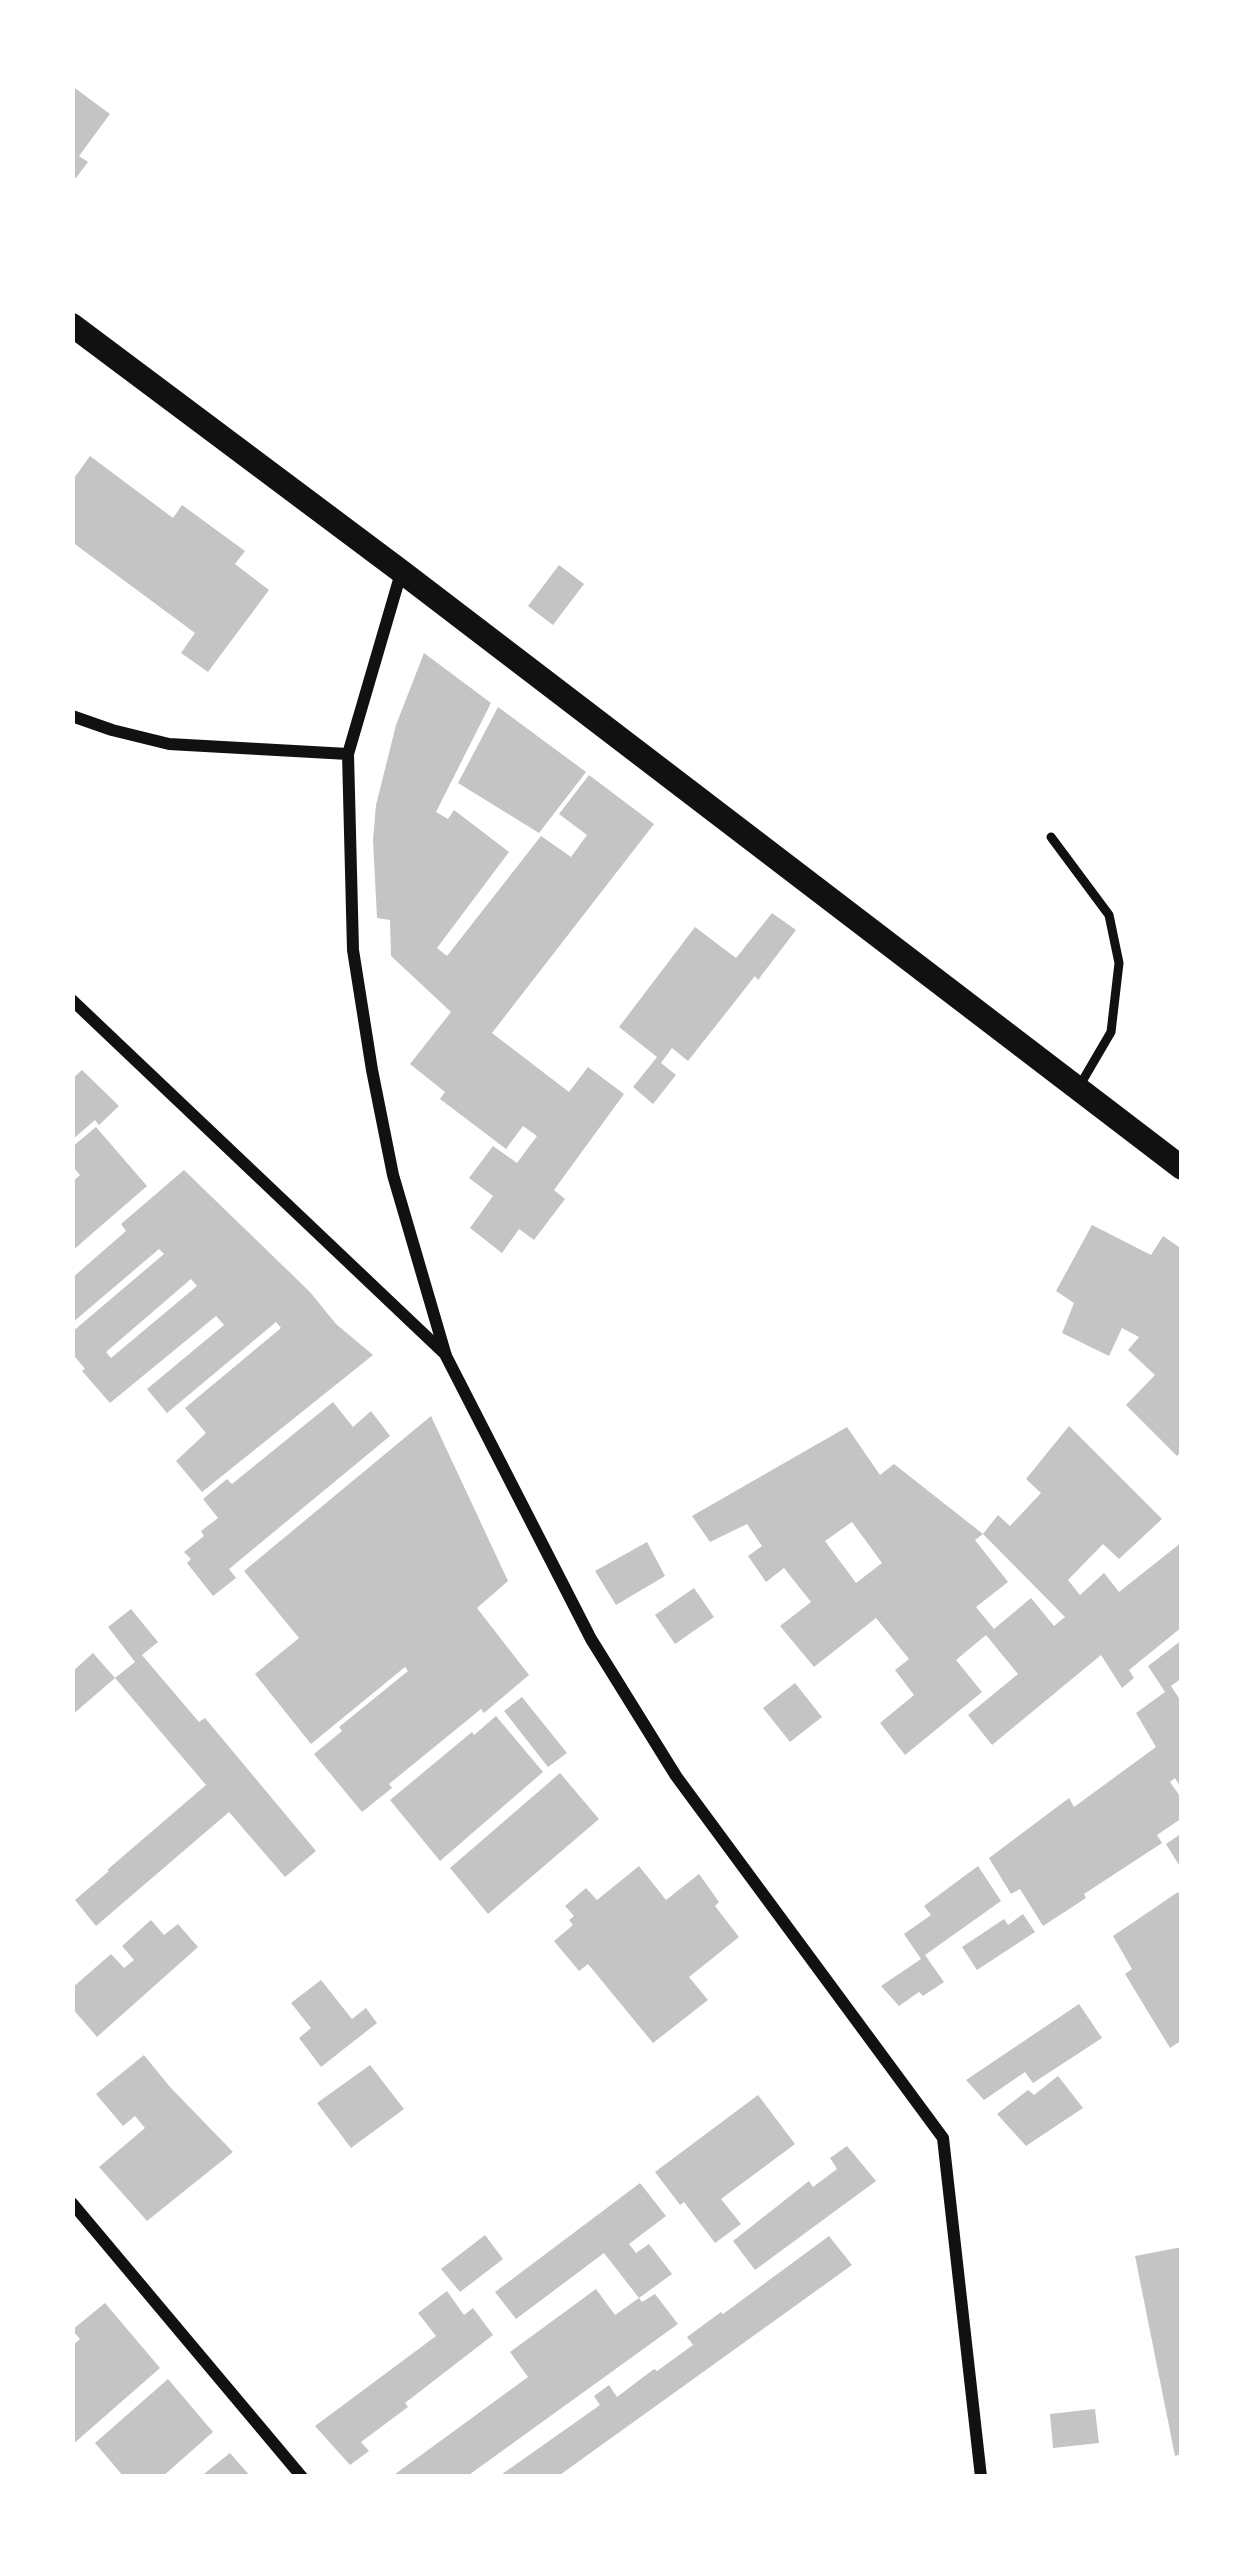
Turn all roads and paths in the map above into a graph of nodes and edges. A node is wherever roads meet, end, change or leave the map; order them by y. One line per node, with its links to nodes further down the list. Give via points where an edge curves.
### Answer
1 (72, 325): 2 (main road)
2 (402, 572): 4 (street); 7 (main road)
3 (72, 716): 4 (street, via 169,745)
4 (347, 754): 9 (street, via 353,950 372,1070)
5 (1052, 837): 7 (lane, via 1109,915 1119,963 1111,1032)
6 (72, 1000): 9 (street)
7 (1078, 1088): 8 (main road)
8 (1182, 1168)
9 (446, 1356): 12 (street, via 591,1640 676,1776 943,2138)
10 (72, 2203): 11 (street)
11 (302, 2477)
12 (981, 2477)

